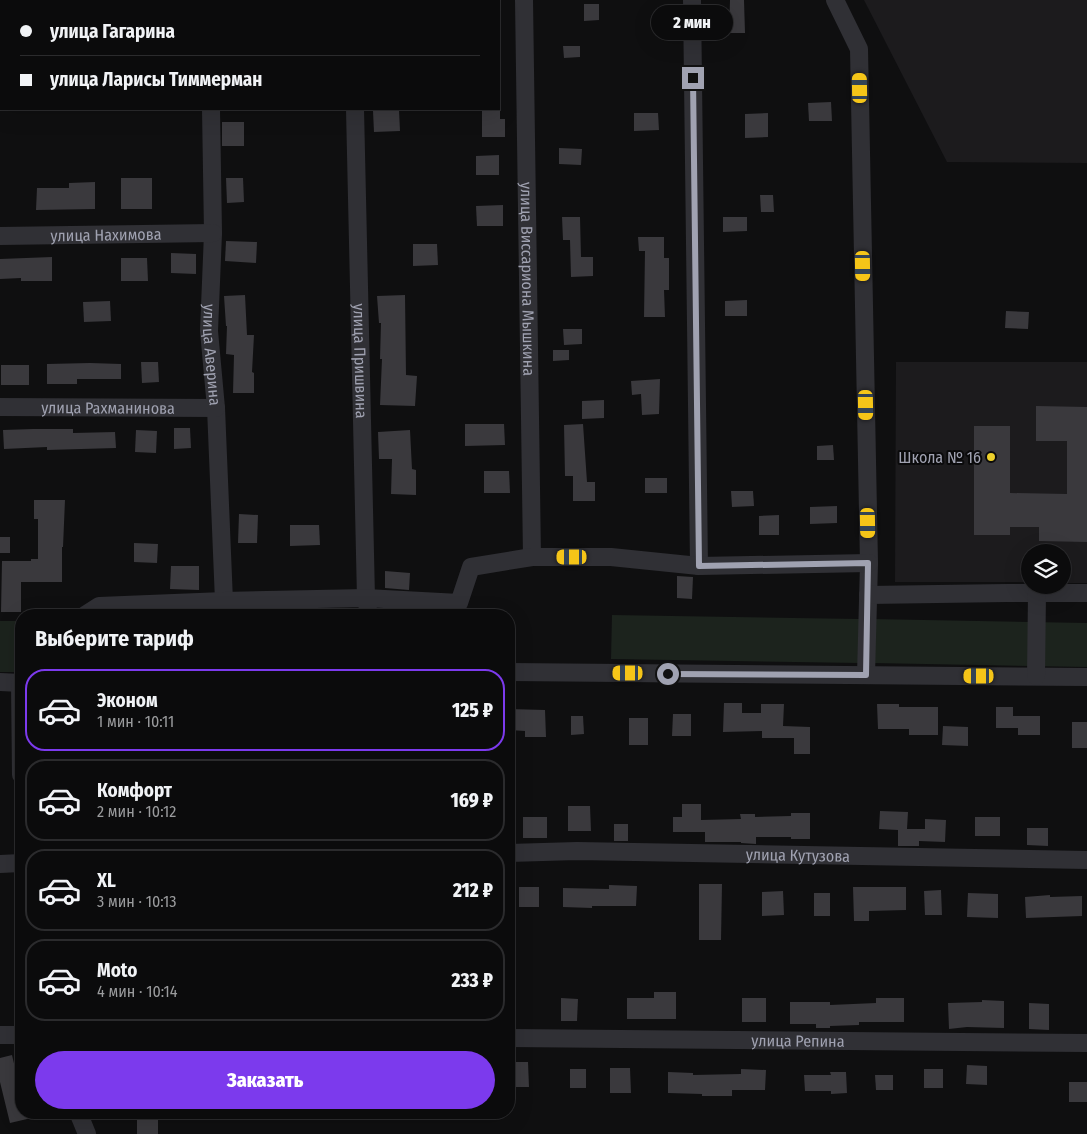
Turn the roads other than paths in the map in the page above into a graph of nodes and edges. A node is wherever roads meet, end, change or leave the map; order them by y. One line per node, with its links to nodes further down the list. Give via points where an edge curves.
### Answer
1 (524, 0): 10 (street, улица Виссариона Мышкина)
2 (692, 0): 12 (street)
3 (836, 0): 11 (street, via 860,49)
4 (211, 110): 6 (street, улица Аверина)
5 (355, 110): 19 (street, улица Пришвина)
6 (213, 233): 7 (street, улица Нахимова); 9 (street, улица Аверина, via 209,331)
7 (0, 236)
8 (0, 408): 9 (street, улица Рахманинова)
9 (216, 408): 18 (street, улица Аверина)
10 (532, 557): 12 (street, via 611,557); 19 (street, via 471,568 459,603)
11 (868, 563): 12 (street); 17 (street)
12 (699, 566)
13 (1021, 593): 17 (street)
14 (1071, 593): 15 (street)
15 (1087, 593)
16 (1037, 594): 23 (street)
17 (868, 595): 22 (street)
18 (224, 601): 19 (street); 20 (street, via 99,606)
19 (368, 607)
20 (94, 609)
21 (515, 672): 22 (street)
22 (866, 675): 23 (street)
23 (1036, 676): 24 (street)
24 (1087, 677)
25 (0, 682): 26 (street)
26 (15, 683)
27 (515, 853): 28 (street, улица Кутузова)
28 (1087, 860)
29 (15, 863): 30 (street)
30 (0, 864)
31 (0, 1035): 32 (street)
32 (15, 1035)
33 (515, 1038): 34 (street, улица Репина)
34 (1087, 1043)
35 (81, 1119): 36 (street)
36 (87, 1134)

